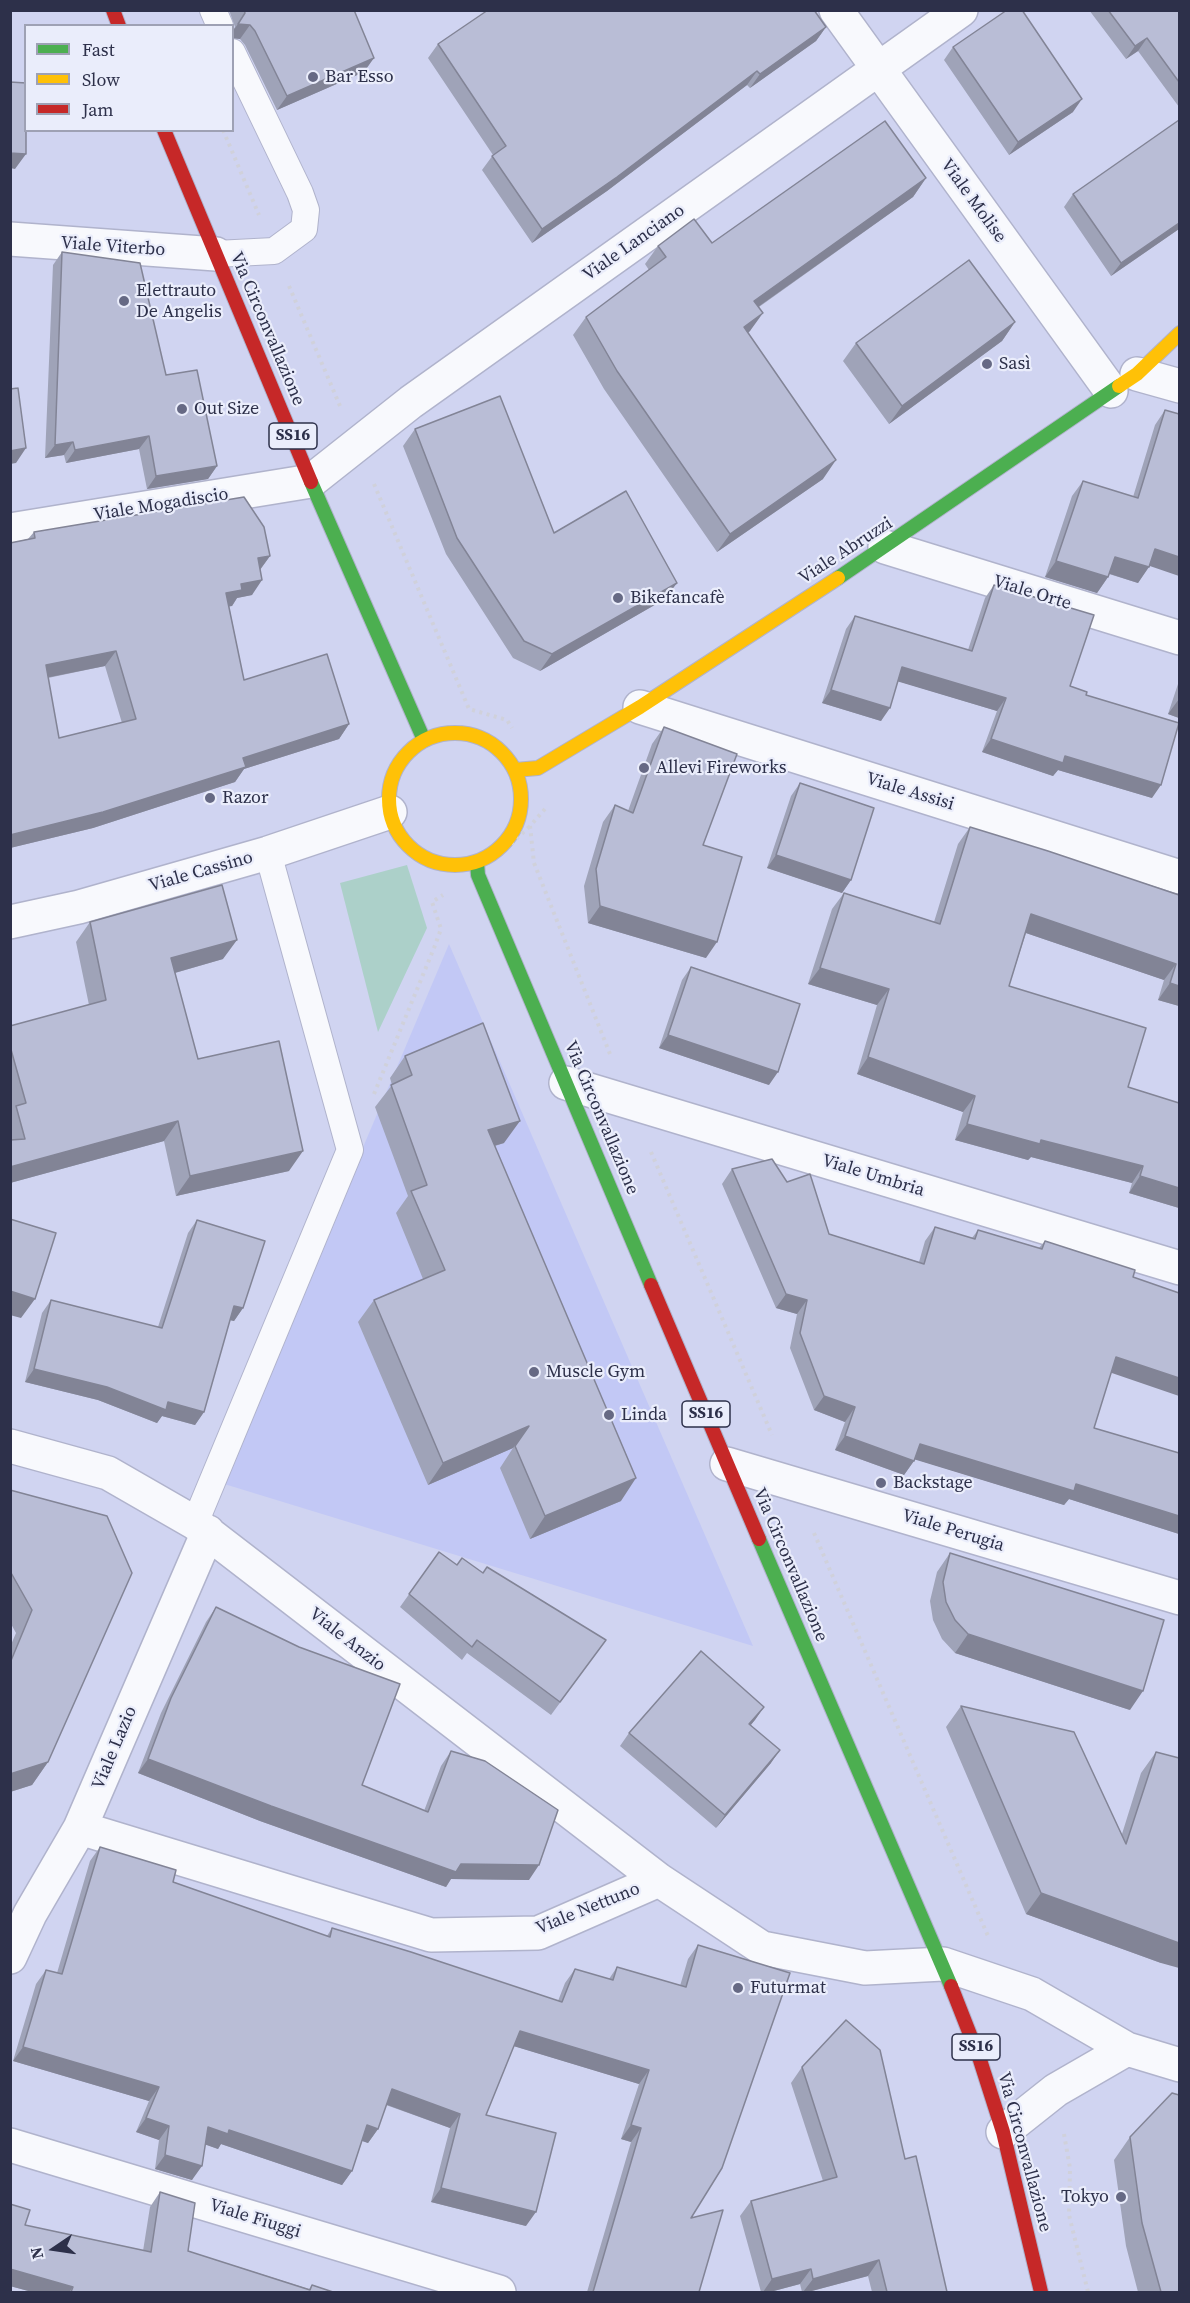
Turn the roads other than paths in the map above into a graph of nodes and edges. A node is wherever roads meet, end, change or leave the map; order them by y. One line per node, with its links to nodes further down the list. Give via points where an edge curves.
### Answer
1 (213, 10): 4 (lane)
2 (836, 10): 6 (street, Viale Molise)
3 (961, 10): 6 (street, Viale Lanciano)
4 (219, 24)
5 (234, 56): 9 (lane, via 306,210 304,229 274,251)
6 (878, 69): 11 (street, Viale Molise); 13 (street, Viale Lanciano, via 421,395)
7 (165, 132): 9 (main road, Via Circonvallazione / SS16)
8 (10, 239): 9 (street, Viale Viterbo)
9 (216, 254): 13 (main road, Via Circonvallazione / SS16)
10 (1179, 333): 11 (main road, Viale Abruzzi)
11 (1124, 382): 12 (street); 15 (main road, Viale Abruzzi)
12 (1179, 386)
13 (311, 481): 14 (street, Viale Mogadiscio); 18 (main road, Via Circonvallazione / SS16)
14 (10, 530)
15 (885, 548): 16 (street, Viale Orte); 17 (main road, Viale Abruzzi)
16 (1179, 638)
17 (640, 707): 19 (main road, Viale Abruzzi, via 538,768); 23 (street, Viale Assisi)
18 (424, 740): 19 (main road, via 466,734 486,740 503,753); 20 (main road, via 396,770 389,790)
19 (515, 770): 22 (main road, via 521,792 520,815 511,835)
20 (390, 812): 21 (street, Viale Cassino); 22 (main road, via 398,833 413,850 432,862)
21 (268, 853): 24 (street, Viale Cassino, via 79,907); 29 (lane, via 350,1150)
22 (477, 869): 25 (main road, Via Circonvallazione / SS16)
23 (1179, 877)
24 (10, 922)
25 (566, 1083): 26 (street, Viale Umbria); 28 (main road, Via Circonvallazione / SS16)
26 (1179, 1268)
27 (10, 1446): 29 (street, Viale Anzio, via 108,1473)
28 (727, 1464): 30 (street, Viale Perugia); 35 (main road, Via Circonvallazione / SS16)
29 (201, 1528): 31 (street, Viale Lazio); 32 (street, Viale Anzio)
30 (1179, 1598)
31 (80, 1828): 32 (street, Viale Nettuno, via 431,1935 538,1933); 33 (street, Viale Lazio)
32 (659, 1880): 35 (street, Viale Nettuno, via 762,1948 865,1968)
33 (20, 1910): 34 (street, Viale Lazio)
34 (10, 1957)
35 (943, 1964): 36 (street, via 1032,1994); 38 (main road, Via Circonvallazione / SS16)
36 (1127, 2049): 37 (street); 38 (street, via 1056,2090)
37 (1179, 2065)
38 (1003, 2132): 41 (main road, Via Circonvallazione / SS16)
39 (10, 2145): 40 (street, Viale Fiuggi)
40 (499, 2292)
41 (1041, 2292)

